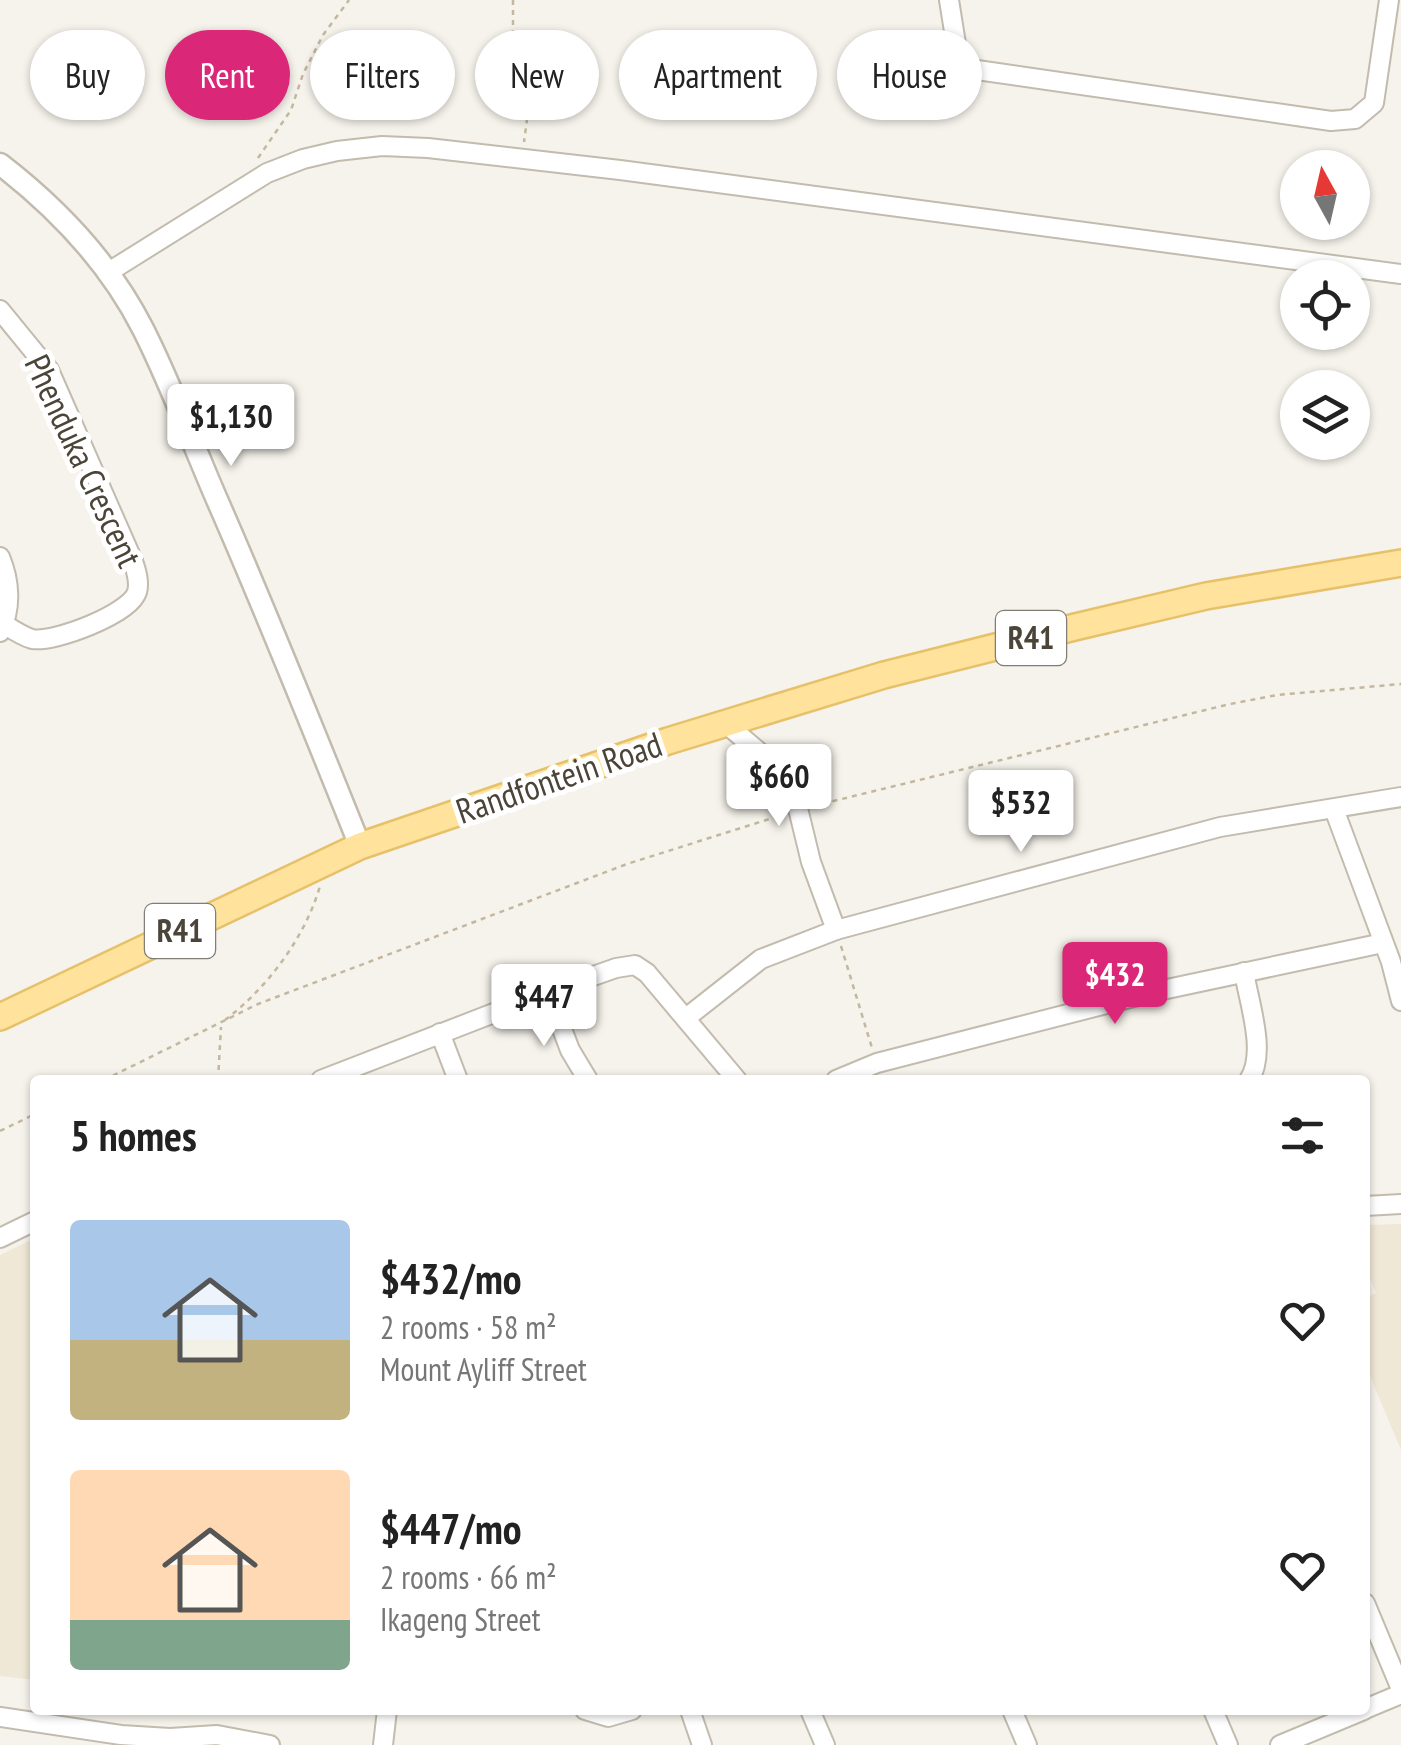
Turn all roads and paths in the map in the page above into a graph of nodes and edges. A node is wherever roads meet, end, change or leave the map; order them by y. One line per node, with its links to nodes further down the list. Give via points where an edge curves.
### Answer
1 (349, 0): 7 (path, via 323,35 291,110)
2 (513, 0): 5 (path, via 513,39 528,112)
3 (949, 0): 4 (street, via 957,50 970,69 1344,121 1374,103)
4 (1389, 0)
5 (522, 158): 7 (street, via 382,146 337,150); 9 (street)
6 (0, 164): 8 (street, via 56,212)
7 (241, 189): 8 (street)
8 (107, 273): 19 (street, via 143,328)
9 (1397, 273)
10 (0, 310): 13 (street, Phenduka Crescent, via 49,370 138,586 125,608 61,636 28,638)
11 (0, 558): 13 (street, via 9,598)
12 (1401, 563): 15 (main road, Randfontein Road / R41, via 1112,618 884,674)
13 (2, 628)
14 (1401, 684): 18 (path, via 1246,701)
15 (726, 723): 18 (street, via 789,782); 19 (main road, Randfontein Road / R41)
16 (1401, 797): 17 (street)
17 (1334, 809): 21 (street, via 1203,831); 22 (street)
18 (799, 810): 21 (street); 28 (path, via 627,864)
19 (360, 846): 20 (main road, Randfontein Road / R41)
20 (328, 861): 26 (main road, Randfontein Road / R41); 28 (path, via 314,908 288,951)
21 (836, 930): 27 (street, via 762,959); 30 (path)
22 (1383, 943): 23 (street); 25 (street)
23 (1244, 972): 30 (street); 38 (street, via 1256,1051)
24 (548, 992): 27 (street, via 635,965); 29 (street); 35 (street)
25 (1401, 1001)
26 (0, 1017)
27 (686, 1018): 36 (street)
28 (222, 1023): 31 (path); 32 (path)
29 (440, 1033): 33 (street); 34 (street)
30 (877, 1064): 37 (street)
31 (114, 1075)
32 (218, 1075)
33 (334, 1075)
34 (456, 1075)
35 (585, 1075)
36 (732, 1075)
37 (849, 1075)
38 (1252, 1075)
39 (30, 1116): 40 (path)
40 (0, 1131)
41 (1401, 1204): 42 (street)
42 (1370, 1206)
43 (30, 1223): 44 (street)
44 (0, 1238)
45 (1370, 1615): 46 (street)
46 (1401, 1692): 47 (street)
47 (1370, 1707)
48 (386, 1715): 56 (street)
49 (692, 1715): 57 (street)
50 (812, 1715): 58 (street)
51 (1014, 1715): 59 (street)
52 (1215, 1715): 60 (street)
53 (1352, 1715): 61 (street)
54 (0, 1716): 55 (street, via 121,1735 217,1735)
55 (270, 1745)
56 (383, 1745)
57 (702, 1745)
58 (825, 1745)
59 (1027, 1745)
60 (1228, 1745)
61 (1280, 1745)

